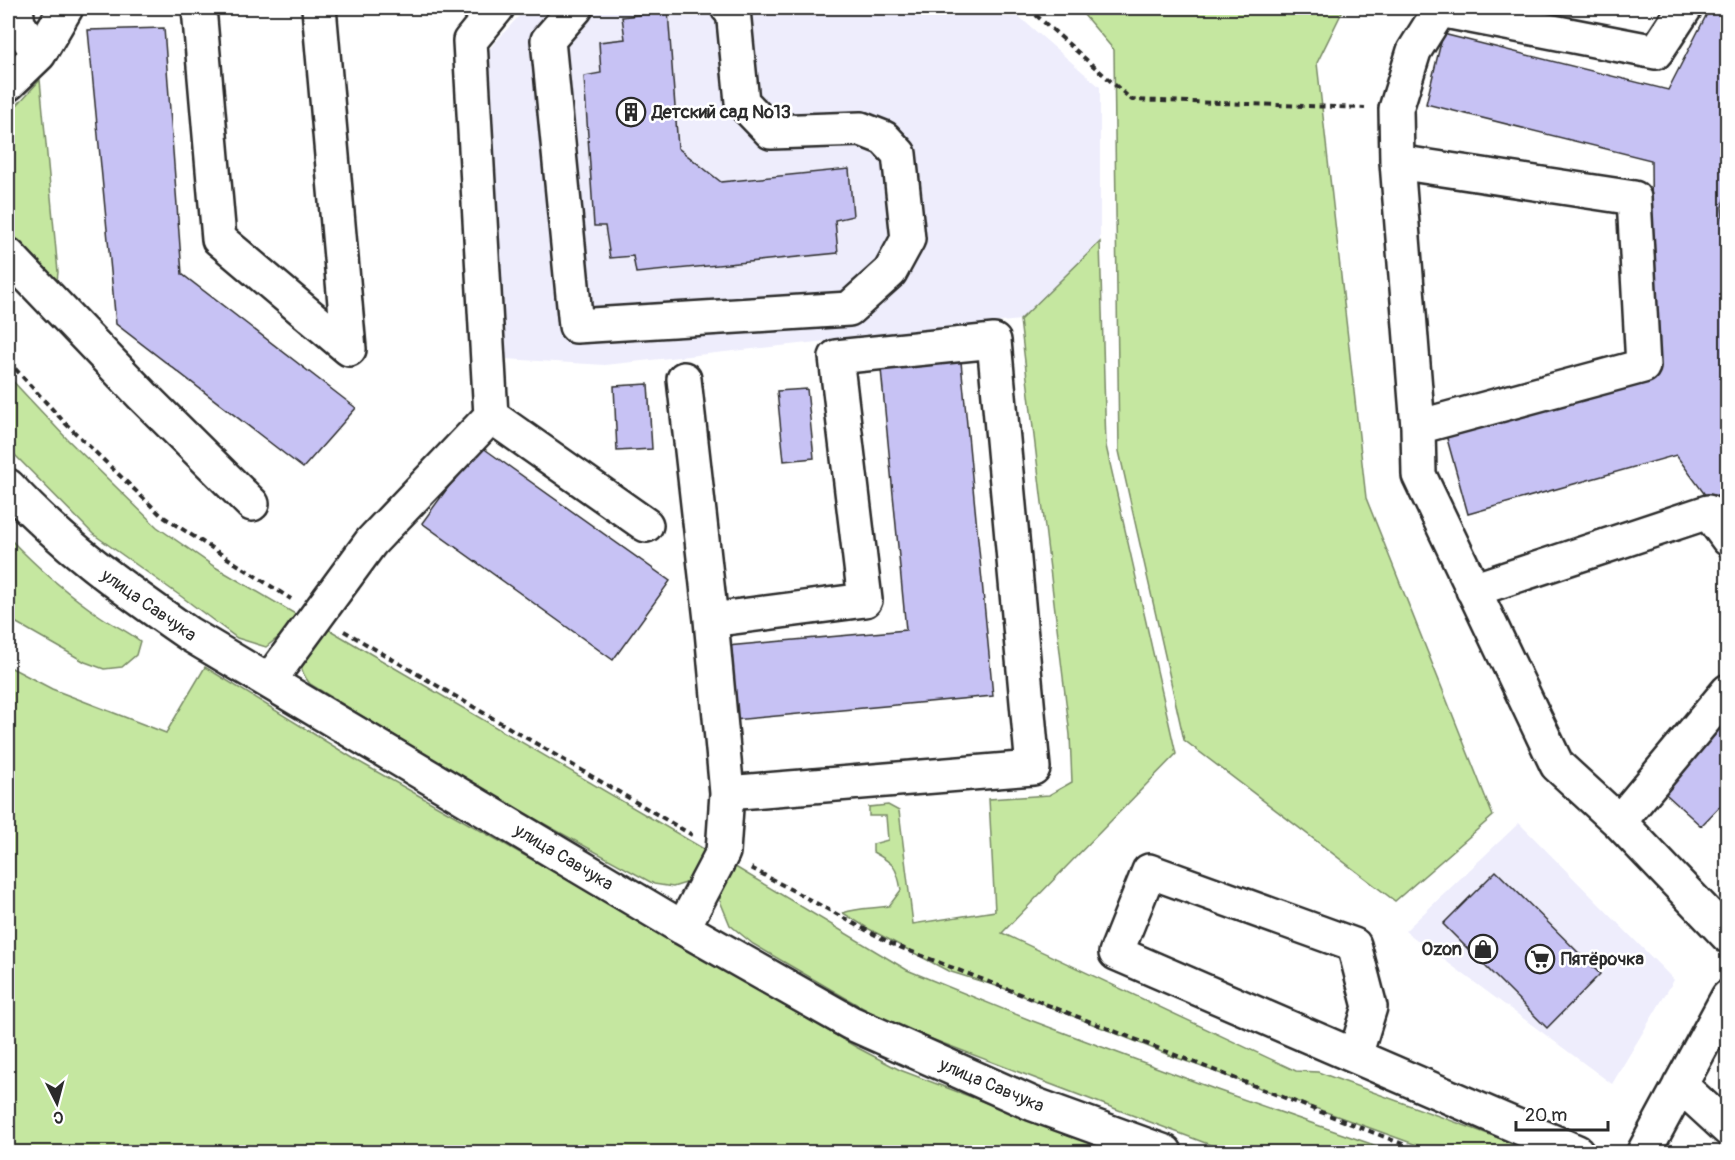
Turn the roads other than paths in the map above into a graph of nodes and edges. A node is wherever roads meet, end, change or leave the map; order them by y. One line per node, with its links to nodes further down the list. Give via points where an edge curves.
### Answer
1 (66, 8): 10 (street)
2 (199, 8): 3 (street, via 219,239 349,349)
3 (319, 8)
4 (496, 8): 15 (street, via 470,41)
5 (576, 8): 6 (street, via 549,40 576,326 849,309 890,272 908,239 899,154 884,138 861,129 771,132 742,102 733,10)
6 (728, 8)
7 (1684, 8): 8 (street, via 1656,52)
8 (1441, 9): 12 (street, via 1414,51 1396,109)
9 (14, 18): 10 (street)
10 (39, 54): 11 (street)
11 (8, 84)
12 (1397, 162): 16 (street); 16 (street, via 1634,198 1643,366)
13 (8, 255): 18 (street)
14 (684, 379): 22 (street)
15 (491, 416): 19 (street); 23 (street, via 371,542)
16 (1418, 427): 21 (street, via 1419,475)
17 (8, 486): 23 (street, улица Савчука, via 73,549 132,595)
18 (252, 504)
19 (646, 525)
20 (1728, 540): 21 (street, via 1708,512)
21 (1473, 590): 26 (street, via 1557,765)
22 (711, 620): 25 (street); 25 (street, via 865,600 836,357 994,341 1033,768)
23 (269, 681): 27 (street, улица Савчука)
24 (1728, 691): 26 (street)
25 (727, 793): 27 (street, via 723,852)
26 (1619, 822): 28 (street)
27 (683, 928): 33 (street, улица Савчука, via 851,1023 1033,1104)
28 (1728, 936)
29 (1728, 998): 31 (street)
30 (1354, 1056): 30 (street, via 1116,953 1149,871 1354,945 1370,1008); 34 (street)
31 (1680, 1085): 32 (street); 35 (street)
32 (1728, 1129)
33 (1165, 1152)
34 (1577, 1152)
35 (1644, 1152)

